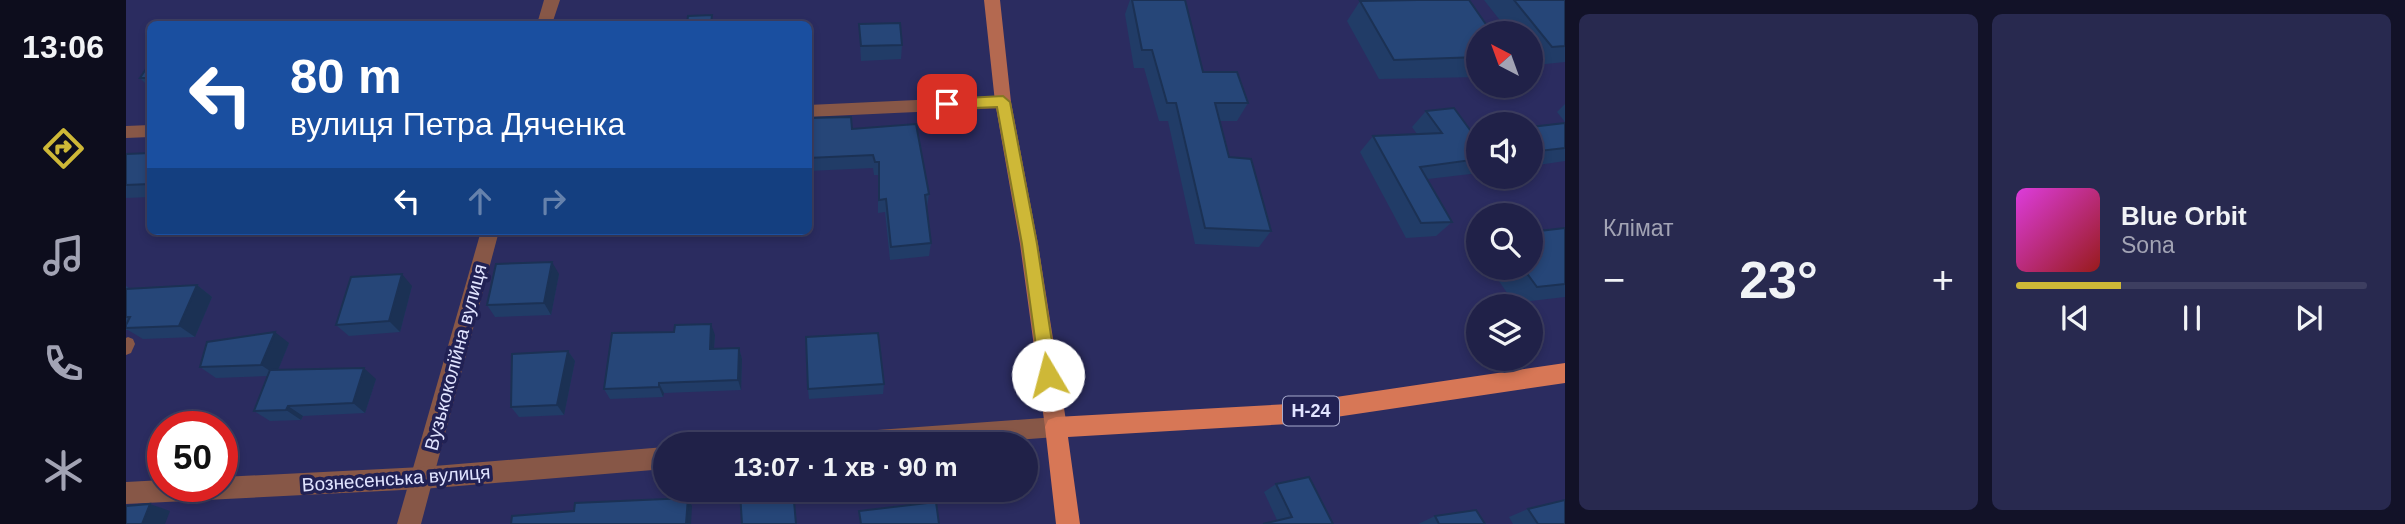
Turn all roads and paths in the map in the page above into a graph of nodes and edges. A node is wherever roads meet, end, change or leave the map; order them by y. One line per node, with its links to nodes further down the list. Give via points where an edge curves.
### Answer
1 (552, 0): 3 (street)
2 (992, 0): 4 (main road)
3 (546, 21)
4 (1003, 102): 5 (street); 10 (main road, via 1030,244)
5 (812, 111)
6 (147, 131): 7 (street)
7 (126, 132)
8 (489, 235): 13 (street, Вузькоколійна вулиця)
9 (1565, 373): 10 (main road, Н-24, via 1289,414)
10 (1056, 427): 11 (street); 16 (main road)
11 (991, 432)
12 (653, 459): 13 (street, Вознесенська вулиця)
13 (422, 478): 14 (street, Вознесенська вулиця); 15 (street, Вузькоколійна вулиця)
14 (126, 493)
15 (409, 524)
16 (1069, 524)

